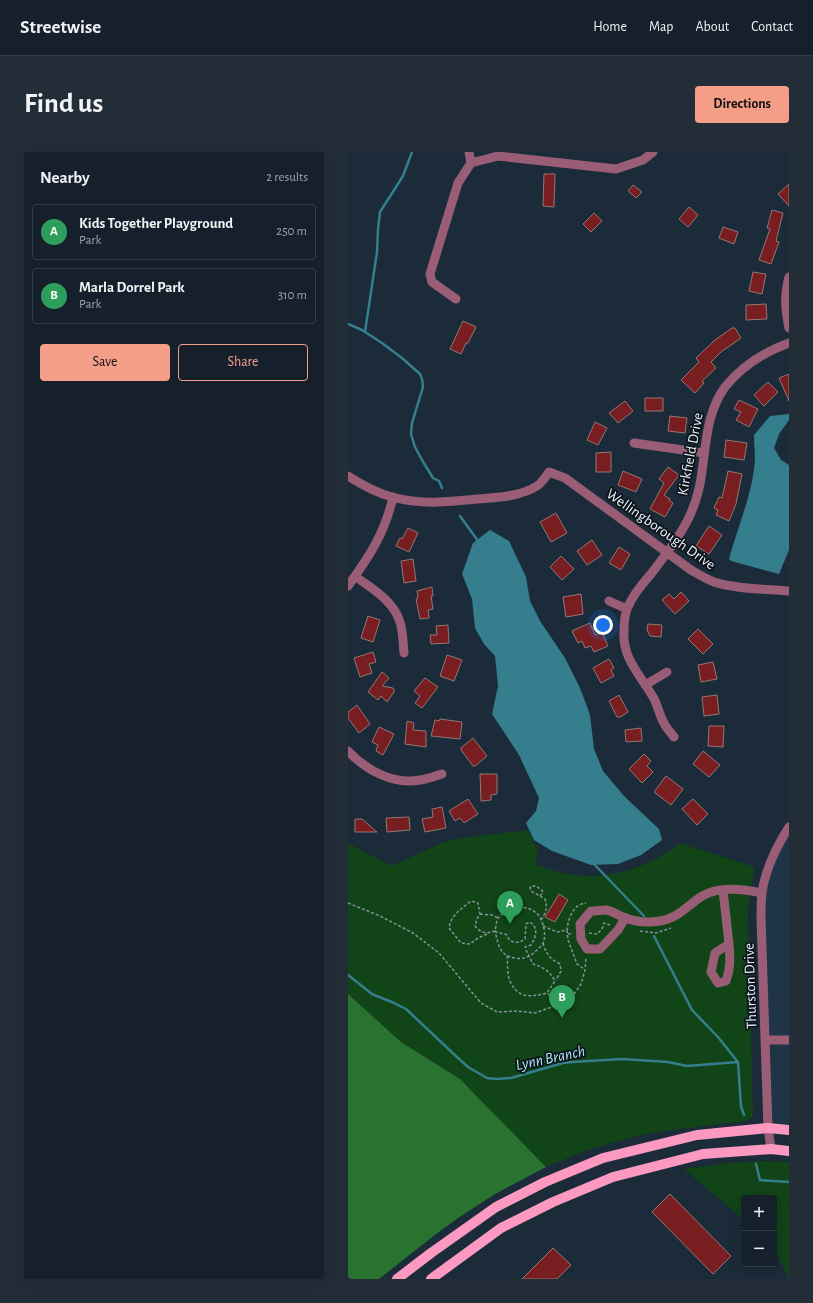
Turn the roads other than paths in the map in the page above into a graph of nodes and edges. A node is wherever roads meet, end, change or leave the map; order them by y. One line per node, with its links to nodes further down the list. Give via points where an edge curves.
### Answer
1 (470, 152): 3 (street)
2 (653, 152): 3 (street, via 643,160 616,169 498,156)
3 (471, 163): 5 (street, via 458,183 430,274 432,282)
4 (789, 277): 6 (street, via 785,298)
5 (456, 299)
6 (789, 328)
7 (789, 343): 9 (street, Kirkfield Drive, via 762,355 725,387 712,412)
8 (634, 443): 9 (street)
9 (704, 453): 12 (street, Kirkfield Drive, via 694,508)
10 (348, 476): 11 (street)
11 (393, 497): 12 (street, Wellingborough Drive, via 443,503 510,496 539,485 549,472 565,478); 13 (street, via 380,537)
12 (667, 552): 15 (street, Wellingborough Drive, via 713,582); 17 (street, Kirkfield Drive)
13 (355, 576): 14 (street); 18 (street, via 382,596 393,608 400,623)
14 (348, 586)
15 (789, 591)
16 (609, 601): 17 (street)
17 (627, 609): 20 (street, via 624,642 636,673)
18 (404, 653)
19 (667, 672): 20 (street)
20 (645, 686): 21 (street)
21 (674, 737)
22 (348, 751): 23 (street, via 369,769 383,776 400,780 419,780)
23 (442, 774)
24 (789, 827): 26 (street, Thurston Drive, via 773,858)
25 (723, 890): 26 (street, via 746,889); 27 (street, via 706,894 670,919 644,922); 28 (street)
26 (762, 893): 29 (street, Thurston Drive)
27 (625, 918): 27 (street, via 618,930 600,949 587,949 581,939 580,924 591,911 608,910)
28 (729, 944)
29 (766, 1040): 30 (street); 31 (street, Thurston Drive)
30 (789, 1040)
31 (768, 1128): 32 (main road); 33 (street, Thurston Drive); 35 (main road, via 697,1135 603,1158 545,1182 496,1207)
32 (789, 1130)
33 (771, 1149): 34 (main road); 36 (main road, via 703,1154 613,1177 553,1202 501,1228)
34 (789, 1151)
35 (397, 1279)
36 (432, 1279)

